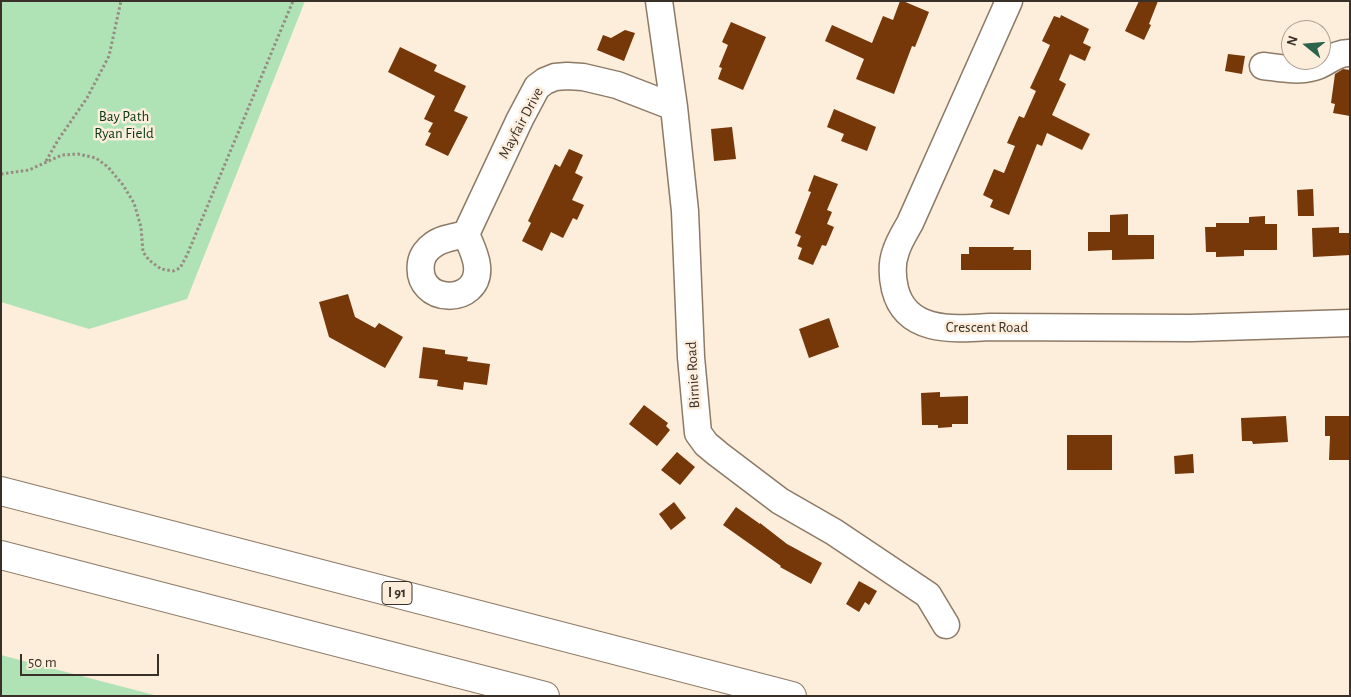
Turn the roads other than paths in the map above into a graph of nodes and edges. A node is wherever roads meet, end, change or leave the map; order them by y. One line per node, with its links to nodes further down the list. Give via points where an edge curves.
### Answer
1 (659, 1): 5 (street, Birnie Road)
2 (1009, 1): 7 (street, Crescent Road, via 896,251 893,279 896,293 907,312 925,324 958,329 1191,328)
3 (1350, 54): 4 (street, via 1335,55 1316,67 1303,70)
4 (1263, 66)
5 (674, 107): 6 (street, Mayfair Drive, via 617,85 583,78 561,77 546,81 537,88 520,119); 10 (street, Birnie Road, via 686,210 691,357 698,433 718,454 780,501 834,532 928,595)
6 (466, 234)
7 (1350, 323)
8 (1, 491): 12 (highway, I 91)
9 (1, 555): 11 (highway)
10 (946, 625)
11 (545, 696)
12 (792, 696)

